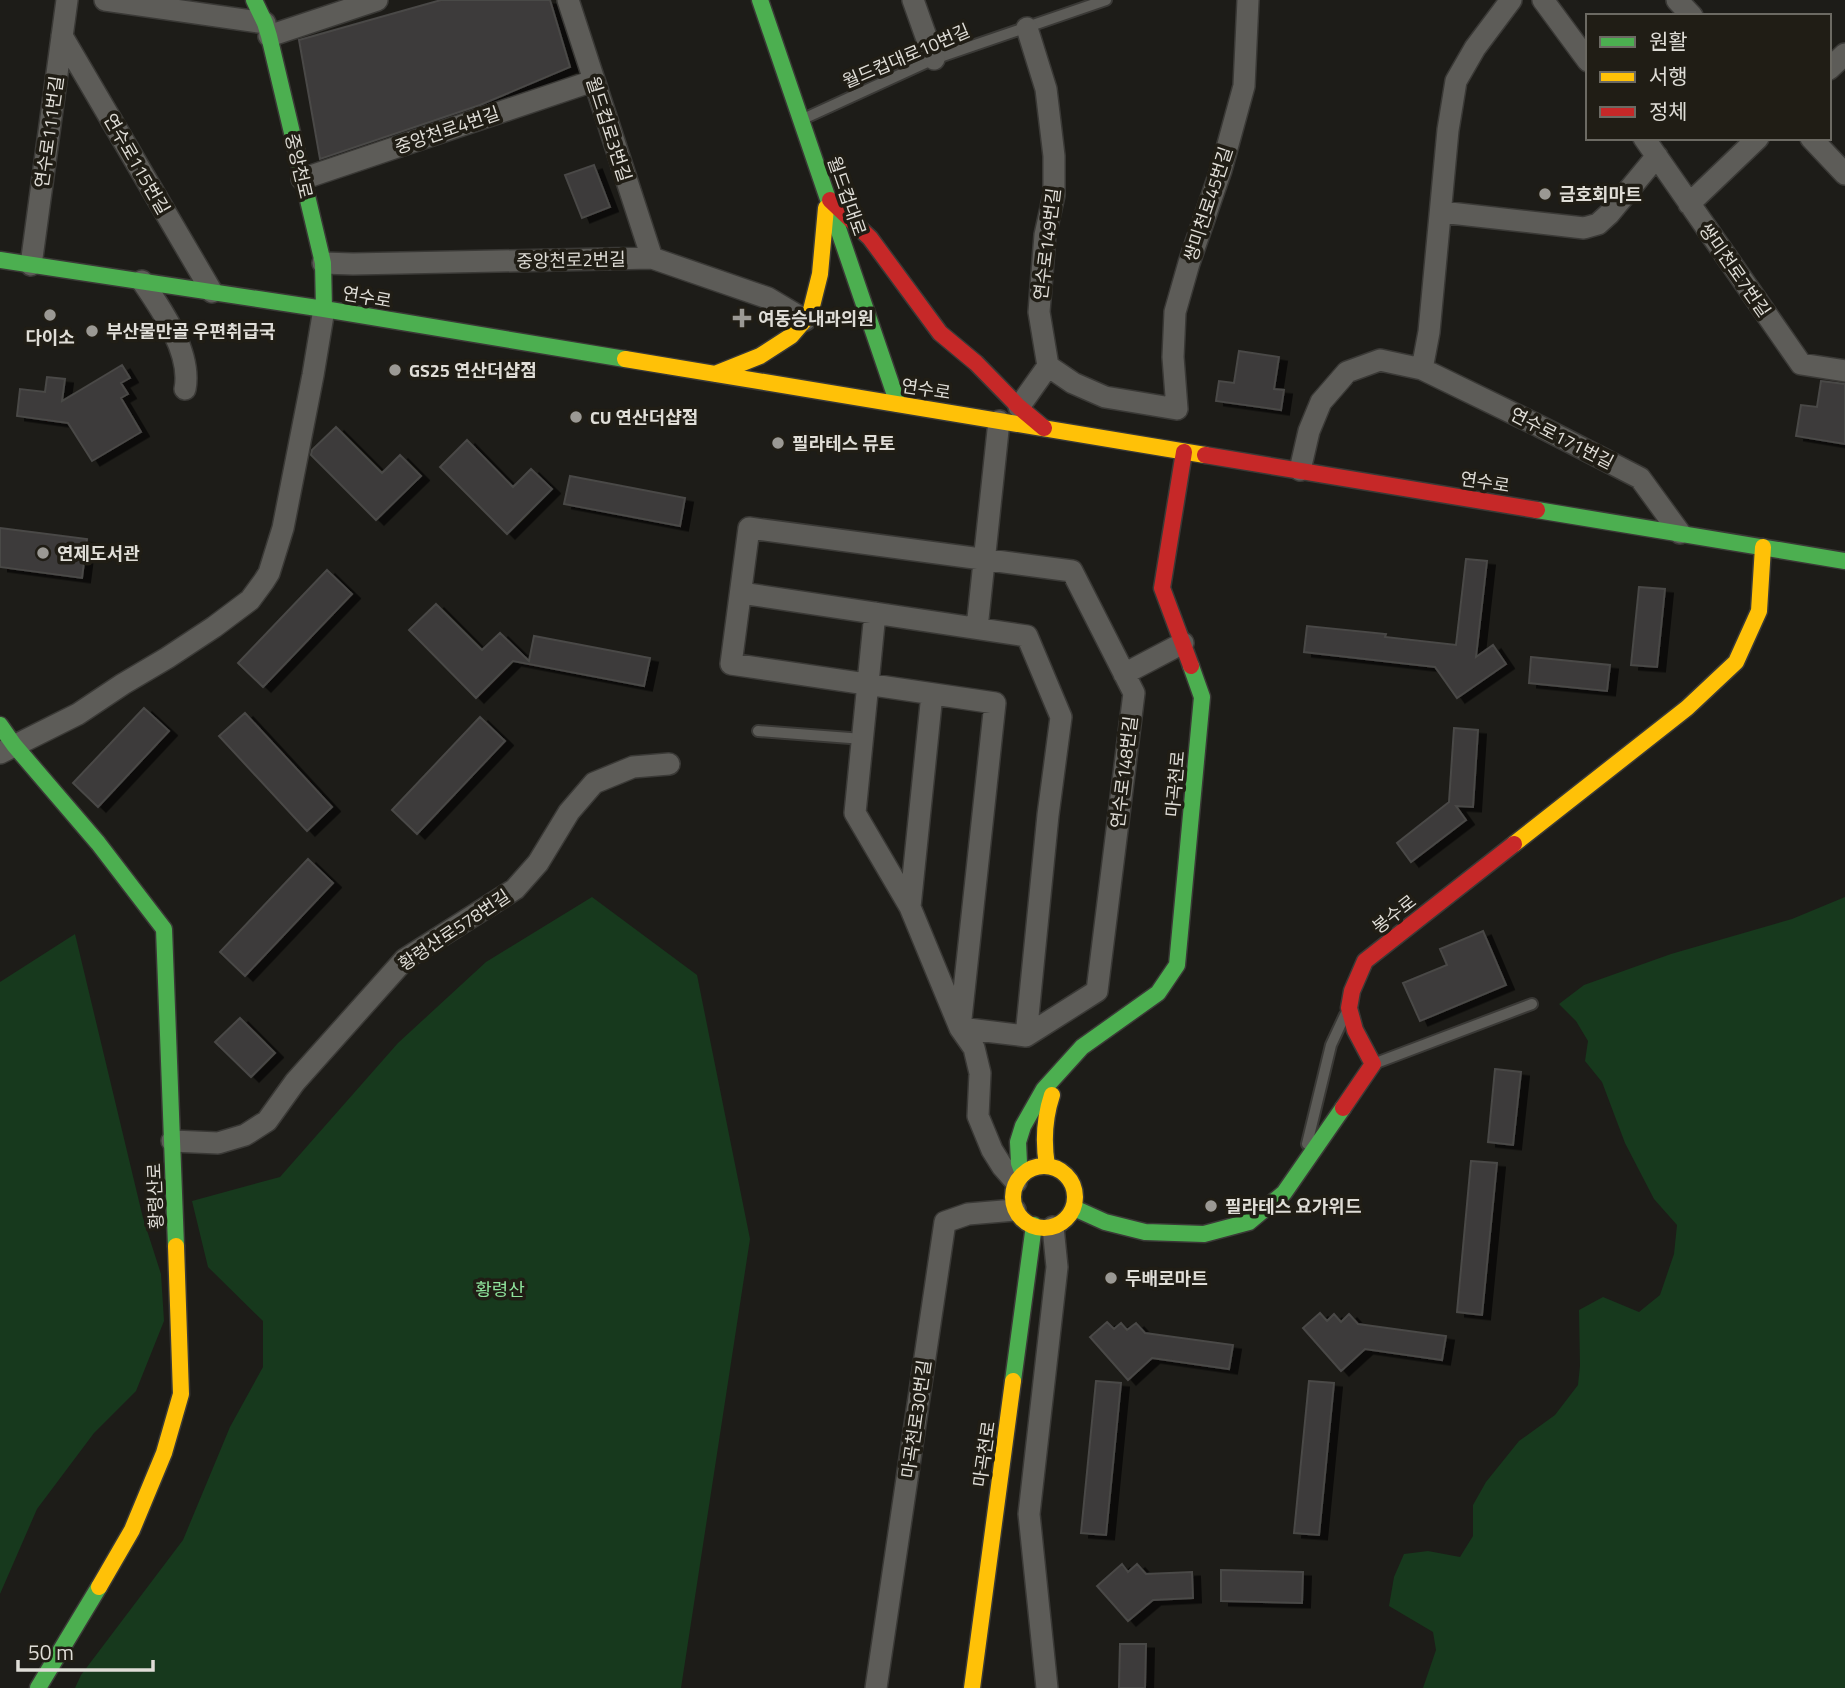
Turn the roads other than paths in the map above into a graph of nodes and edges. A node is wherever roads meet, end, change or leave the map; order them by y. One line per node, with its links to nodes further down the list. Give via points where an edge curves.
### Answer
1 (67, 0): 16 (street, 연수로111번길)
2 (105, 0): 15 (street)
3 (254, 0): 15 (street, 중앙천로)
4 (377, 0): 15 (street)
5 (568, 0): 21 (street, 월드컵로3번길)
6 (760, 0): 22 (street, 월드컵대로)
7 (913, 0): 19 (street)
8 (1106, 0): 14 (lane, 월드컵대로10번길)
9 (1248, 0): 40 (street, 쌍미천로45번길, via 1244,86 1175,312 1177,409 1105,397)
10 (1511, 0): 31 (street, via 1457,81)
11 (1543, 0): 18 (street)
12 (1677, 0): 13 (street)
13 (1690, 14)
14 (1027, 28): 19 (lane, 월드컵대로10번길); 40 (street, 연수로149번길, via 1046,89 1054,156 1054,195 1045,235 1039,312)
15 (267, 30): 28 (street, 중앙천로)
16 (62, 36): 35 (street, 연수로111번길); 37 (street, 연수로115번길)
17 (1845, 54): 20 (street)
18 (1586, 58)
19 (934, 59): 22 (lane, 월드컵대로10번길)
20 (1831, 67)
21 (593, 81): 28 (street, 중앙천로4번길); 32 (street, 월드컵로3번길)
22 (801, 120): 29 (street, 월드컵대로)
23 (1645, 140): 26 (street, 쌍미천로7번길)
24 (1756, 140): 30 (street)
25 (1813, 140): 27 (street)
26 (1657, 156): 30 (street, 쌍미천로7번길); 31 (street, via 1609,214 1584,228)
27 (1845, 174)
28 (302, 179): 34 (street, 중앙천로)
29 (827, 197): 39 (street, via 818,286); 45 (street, 월드컵대로); 46 (street, via 870,238 940,333)
30 (1689, 204): 42 (street, 쌍미천로7번길, via 1801,364)
31 (1441, 212): 41 (street)
32 (652, 258): 34 (street, 중앙천로2번길); 39 (street, 중앙천로2번길, via 768,298)
33 (0, 260): 35 (street, 연수로)
34 (323, 263): 38 (street, 중앙천로)
35 (31, 265): 36 (street, 연수로)
36 (142, 281): 37 (street, 연수로); 44 (street, via 163,312 183,356)
37 (212, 292): 38 (street, 연수로)
38 (324, 309): 43 (street, 연수로); 65 (street, via 284,528 269,573 250,600 78,714)
39 (805, 320): 43 (street, via 791,336 760,356)
40 (1048, 366): 46 (street)
41 (1422, 369): 50 (street, 연수로171번길, via 1380,360 1347,372 1321,402); 51 (street, 연수로171번길, via 1640,478)
42 (1845, 371)
43 (715, 374): 45 (street, 연수로)
44 (185, 389)
45 (898, 404): 47 (street, 연수로)
46 (1019, 407): 48 (street)
47 (999, 421): 48 (street, 연수로); 53 (street)
48 (1045, 428): 49 (street, 연수로)
49 (1184, 452): 50 (street, 연수로); 58 (street, 마곡천로, via 1162,588)
50 (1300, 470): 51 (street, 연수로)
51 (1680, 533): 52 (street, 연수로)
52 (1763, 547): 54 (street, 연수로); 70 (street, 봉수로, via 1759,611 1737,662 1687,708 1365,961)
53 (984, 559): 55 (street, 연수로148번길, via 749,528); 57 (street); 59 (street, 연수로148번길, via 1072,571)
54 (1845, 561)
55 (741, 593): 56 (street); 60 (street, 연수로148번길, via 731,664)
56 (875, 613): 57 (street); 60 (street)
57 (976, 628): 73 (street, via 1027,635 1061,717)
58 (1183, 643): 59 (street); 71 (street, 마곡천로, via 1202,697 1177,965 1158,993)
59 (1124, 674): 68 (street, 연수로148번길, via 1134,693)
60 (868, 684): 61 (street, 연수로148번길); 64 (street)
61 (932, 694): 67 (street); 72 (street, 연수로148번길, via 995,703)
62 (0, 725): 65 (street, 황령산로)
63 (758, 731): 64 (lane)
64 (863, 739): 67 (street, via 855,813)
65 (7, 749): 76 (street, 황령산로, via 98,843 164,929)
66 (670, 764): 76 (street, 황령산로578번길, via 633,767 594,783 515,889 405,959 295,1082 267,1121 245,1135 218,1143)
67 (910, 907): 72 (street)
68 (1097, 991): 71 (street); 73 (street)
69 (1532, 1004): 74 (lane)
70 (1349, 1006): 74 (street); 78 (lane, via 1331,1045)
71 (1121, 1018): 75 (street, 마곡천로, via 1082,1047)
72 (960, 1028): 73 (street); 79 (street, via 974,1048 980,1073 978,1116 1002,1166)
73 (1026, 1036)
74 (1373, 1064): 78 (street)
75 (1057, 1074): 77 (street, 마곡천로, via 1043,1130); 79 (street, 마곡천로, via 1023,1126 1018,1142)
76 (172, 1141): 83 (street, 황령산로, via 181,1394 164,1452 132,1530)
77 (1047, 1166): 79 (street, via 1034,1167); 80 (street, via 1061,1170 1071,1180)
78 (1302, 1167): 80 (street, via 1284,1193 1249,1222 1204,1234 1144,1232 1105,1223)
79 (1019, 1178): 81 (street, 마곡천로, via 1012,1196)
80 (1074, 1208): 82 (street, via 1066,1220)
81 (1015, 1210): 82 (street, via 1025,1222); 84 (street, 마곡천로30번길, via 968,1214 945,1222)
82 (1044, 1226): 85 (street, 마곡천로); 86 (street, via 1057,1267 1029,1514)
83 (38, 1688)
84 (876, 1688)
85 (972, 1688)
86 (1048, 1688)

